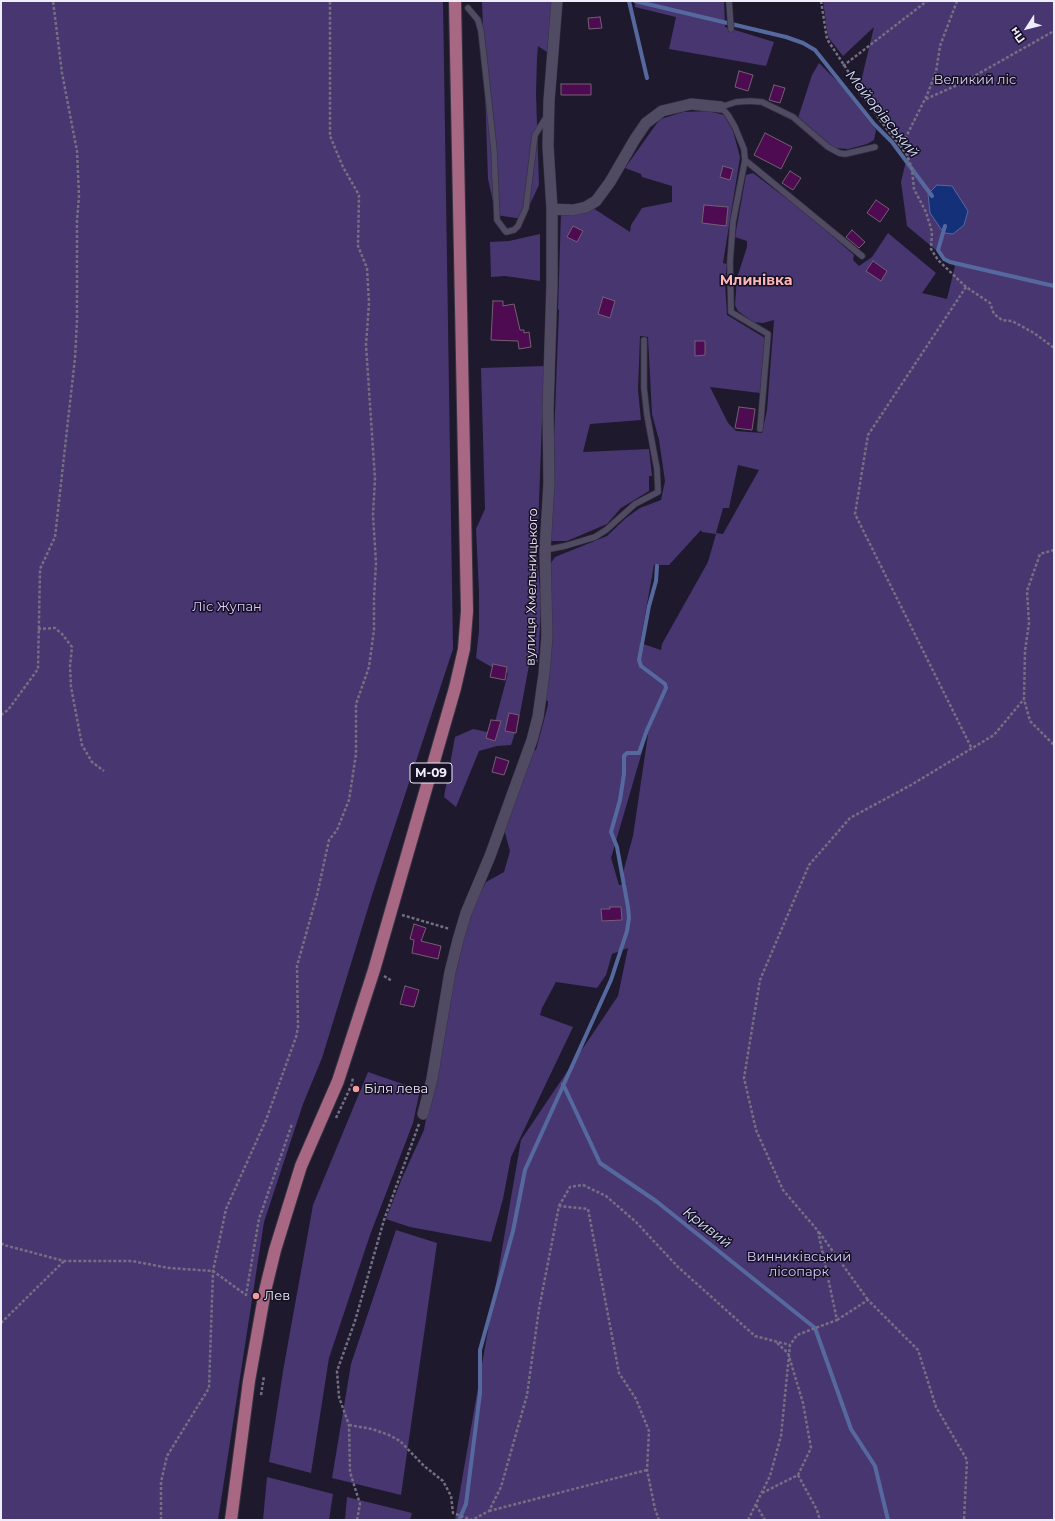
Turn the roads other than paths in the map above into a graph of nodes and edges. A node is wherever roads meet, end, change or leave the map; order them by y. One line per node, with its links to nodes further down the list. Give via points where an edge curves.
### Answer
1 (455, 1): 16 (main road, М-09, via 467,611 464,649 453,696 374,970 338,1081 301,1166 275,1250 265,1290 249,1381)
2 (557, 1): 7 (street, вулиця Хмельницького)
3 (729, 1): 5 (lane)
4 (468, 8): 7 (lane, via 478,20 481,31 494,150 497,220 506,232 518,226 526,208 535,135)
5 (731, 27)
6 (721, 108): 8 (lane, via 736,102 762,102 793,117 828,147 839,153); 9 (lane, via 728,114 735,127 744,149); 10 (street, via 700,104 662,111 652,118 635,139 596,201 573,210)
7 (549, 114): 10 (street, вулиця Хмельницького, via 548,146)
8 (875, 147)
9 (745, 160): 11 (lane); 13 (lane, via 733,222 730,262 731,312 768,334)
10 (552, 209): 14 (street, вулиця Хмельницького, via 548,408 550,483)
11 (862, 256)
12 (644, 340): 14 (lane, via 646,408 657,468 658,492 635,504 595,537)
13 (760, 429)
14 (544, 550): 15 (street, вулиця Хмельницького, via 548,636 538,717 514,792 460,932 450,972 432,1078)
15 (422, 1114)
16 (231, 1520)

